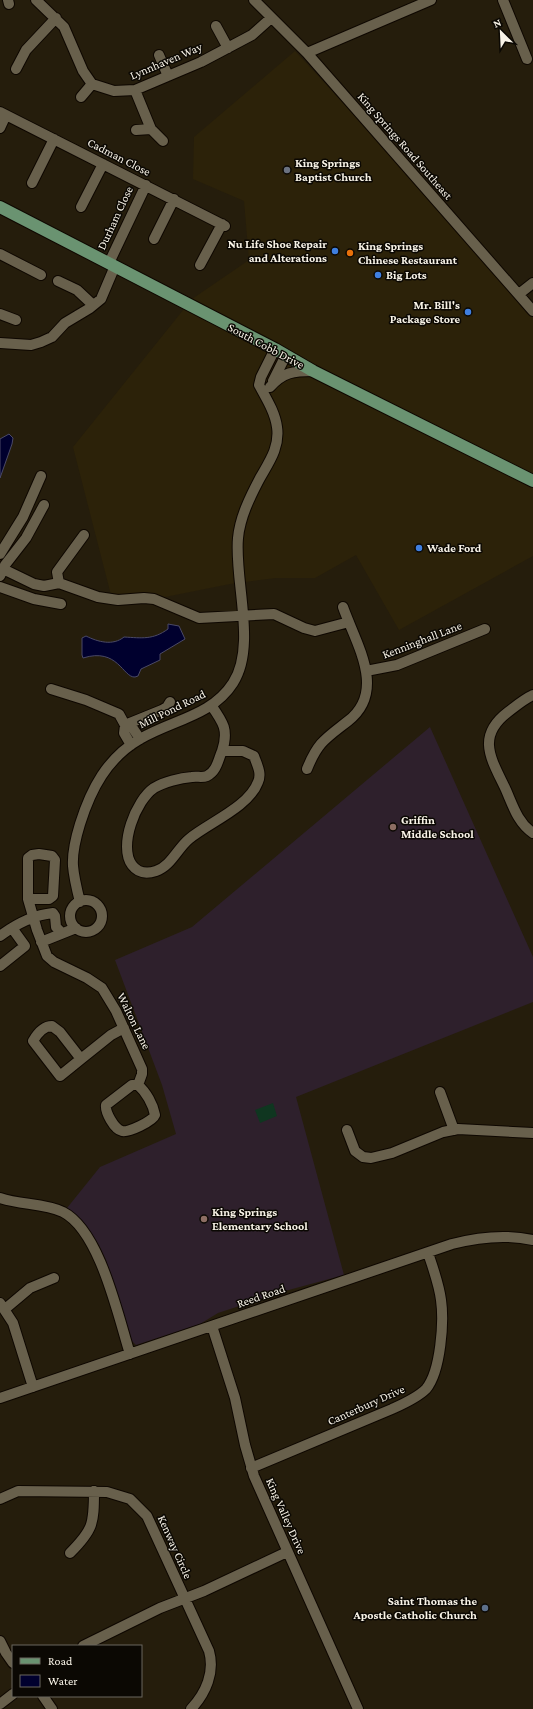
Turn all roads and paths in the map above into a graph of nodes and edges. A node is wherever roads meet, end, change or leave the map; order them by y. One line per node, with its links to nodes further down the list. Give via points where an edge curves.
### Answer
1 (36, 0): 5 (street)
2 (254, 0): 6 (street, King Springs Road Southeast)
3 (431, 0): 9 (street)
4 (503, 0): 11 (street)
5 (56, 18): 12 (street, via 26,50); 14 (street, via 64,27 83,72)
6 (271, 18): 8 (street, Lynnhaven Way, via 252,35); 9 (street, King Springs Road Southeast)
7 (216, 26): 8 (street)
8 (228, 48): 13 (street, Lynnhaven Way)
9 (307, 53): 36 (street, King Springs Road Southeast)
10 (159, 55): 13 (street)
11 (527, 59)
12 (16, 69)
13 (168, 76): 15 (street, Lynnhaven Way)
14 (92, 84): 15 (street, Lynnhaven Way, via 114,91); 16 (street)
15 (135, 90): 19 (street)
16 (82, 97)
17 (3, 114): 18 (street); 21 (street, Cadman Close)
18 (0, 128)
19 (151, 129): 20 (street); 22 (street)
20 (136, 130)
21 (54, 139): 23 (street, Cadman Close); 24 (street)
22 (163, 141)
23 (103, 164): 25 (street, Cadman Close); 27 (street)
24 (32, 183)
25 (146, 185): 26 (street, Cadman Close); 31 (street, Durham Close)
26 (174, 199): 29 (street); 32 (street, Cadman Close, via 224,225)
27 (81, 206)
28 (0, 207): 31 (main road, South Cobb Drive)
29 (154, 239)
30 (0, 254): 33 (street)
31 (112, 265): 37 (street, Durham Close, via 104,295); 42 (main road, South Cobb Drive)
32 (200, 265)
33 (41, 275)
34 (58, 281): 37 (street, via 76,290)
35 (533, 283): 36 (street)
36 (519, 294): 38 (street, King Springs Road Southeast)
37 (94, 305): 41 (street, via 73,317 52,336 41,342 23,345)
38 (533, 311)
39 (0, 314): 40 (street)
40 (16, 320)
41 (0, 343)
42 (280, 352): 43 (main road, South Cobb Drive); 44 (street)
43 (313, 371): 44 (street, via 289,372 277,379); 46 (main road, South Cobb Drive)
44 (267, 390): 55 (street, Mill Pond Road, via 277,427 277,439 271,460 245,509 239,530 238,566)
45 (41, 476): 49 (street, via 23,517)
46 (533, 481)
47 (44, 505): 50 (street, via 26,538)
48 (84, 535): 51 (street, via 57,572)
49 (0, 554)
50 (1, 573): 51 (street, via 44,586)
51 (58, 583): 55 (street, via 98,597 118,600 154,599 199,618)
52 (0, 588): 53 (street, via 34,599)
53 (61, 604)
54 (343, 607): 56 (street)
55 (242, 616): 56 (street, via 274,614 315,631); 62 (street, Mill Pond Road, via 242,661 234,682)
56 (348, 622): 58 (street)
57 (485, 629): 58 (street, Kenninghall Lane, via 397,666)
58 (366, 671): 67 (street, via 367,691 360,708 352,718 318,746)
59 (51, 689): 63 (street, via 119,714)
60 (533, 695): 68 (street, via 498,720 490,731 488,743 492,760 517,815)
61 (170, 702): 63 (street, via 162,710)
62 (211, 705): 64 (street, Mill Pond Road, via 193,716); 66 (street, via 222,721 226,738)
63 (125, 725): 64 (street, via 132,727); 65 (street, via 124,733)
64 (140, 739): 65 (street, Mill Pond Road)
65 (131, 745): 70 (street, Mill Pond Road, via 100,775 81,820 73,865)
66 (222, 751): 66 (street, via 214,771 206,776 176,780 154,788 146,796 135,814 128,836 128,854 136,869 148,873 163,868 187,840 238,806 252,793 258,782 259,769 254,756 243,751)
67 (307, 769)
68 (533, 833)
69 (28, 899): 69 (street, Walton Lane, via 28,858 35,854 52,856 55,860 53,896 49,899); 73 (street, Walton Lane)
70 (80, 902): 71 (street, via 75,905); 75 (street, via 92,901 98,905 102,917 98,927 89,932 82,932)
71 (71, 914): 72 (street); 75 (street, via 71,921)
72 (55, 916): 73 (street, via 41,920); 76 (street, via 56,927)
73 (34, 917): 74 (street); 78 (street, Walton Lane)
74 (12, 928): 77 (street); 79 (street, via 25,946)
75 (76, 928): 76 (street)
76 (62, 933): 78 (street)
77 (0, 936)
78 (42, 942): 80 (street, Walton Lane, via 47,956 54,962 102,988)
79 (0, 966)
80 (124, 1028): 81 (street); 82 (street, Walton Lane, via 142,1069)
81 (81, 1059): 81 (street, via 59,1076 33,1041 47,1027 52,1026 60,1032)
82 (138, 1085): 82 (street, via 132,1085 106,1105 110,1118 120,1131 129,1131 154,1118 154,1108)
83 (440, 1092): 85 (street)
84 (347, 1130): 85 (street, via 355,1151 363,1157 371,1158)
85 (454, 1130): 86 (street, via 472,1128)
86 (533, 1134)
87 (0, 1198): 93 (street, via 58,1211 77,1224 99,1260)
88 (533, 1240): 89 (street, Reed Road, via 490,1237 466,1241)
89 (428, 1253): 92 (street, Reed Road); 96 (street, Canterbury Drive, via 440,1293 442,1310 439,1354 432,1378 426,1388 414,1398 392,1409)
90 (54, 1278): 91 (street, via 30,1288)
91 (2, 1306): 94 (street, via 13,1323)
92 (212, 1326): 93 (street, Reed Road); 96 (street, King Valley Drive, via 234,1398)
93 (130, 1354): 94 (street, Reed Road)
94 (33, 1388): 95 (street, Reed Road)
95 (0, 1398)
96 (251, 1468): 99 (street, King Valley Drive)
97 (94, 1491): 98 (street, Kenway Circle, via 18,1491); 100 (street, via 92,1525 85,1538); 101 (street, Kenway Circle, via 130,1499 147,1516)
98 (0, 1499)
99 (287, 1552): 101 (street); 110 (street, King Valley Drive)
100 (70, 1553)
101 (184, 1598): 103 (street); 109 (street, Kenway Circle, via 212,1661 208,1681)
102 (0, 1641): 104 (street)
103 (85, 1645)
104 (12, 1662)
105 (12, 1695): 107 (street)
106 (44, 1697): 108 (street)
107 (0, 1704)
108 (52, 1709)
109 (191, 1709)
110 (358, 1709)

